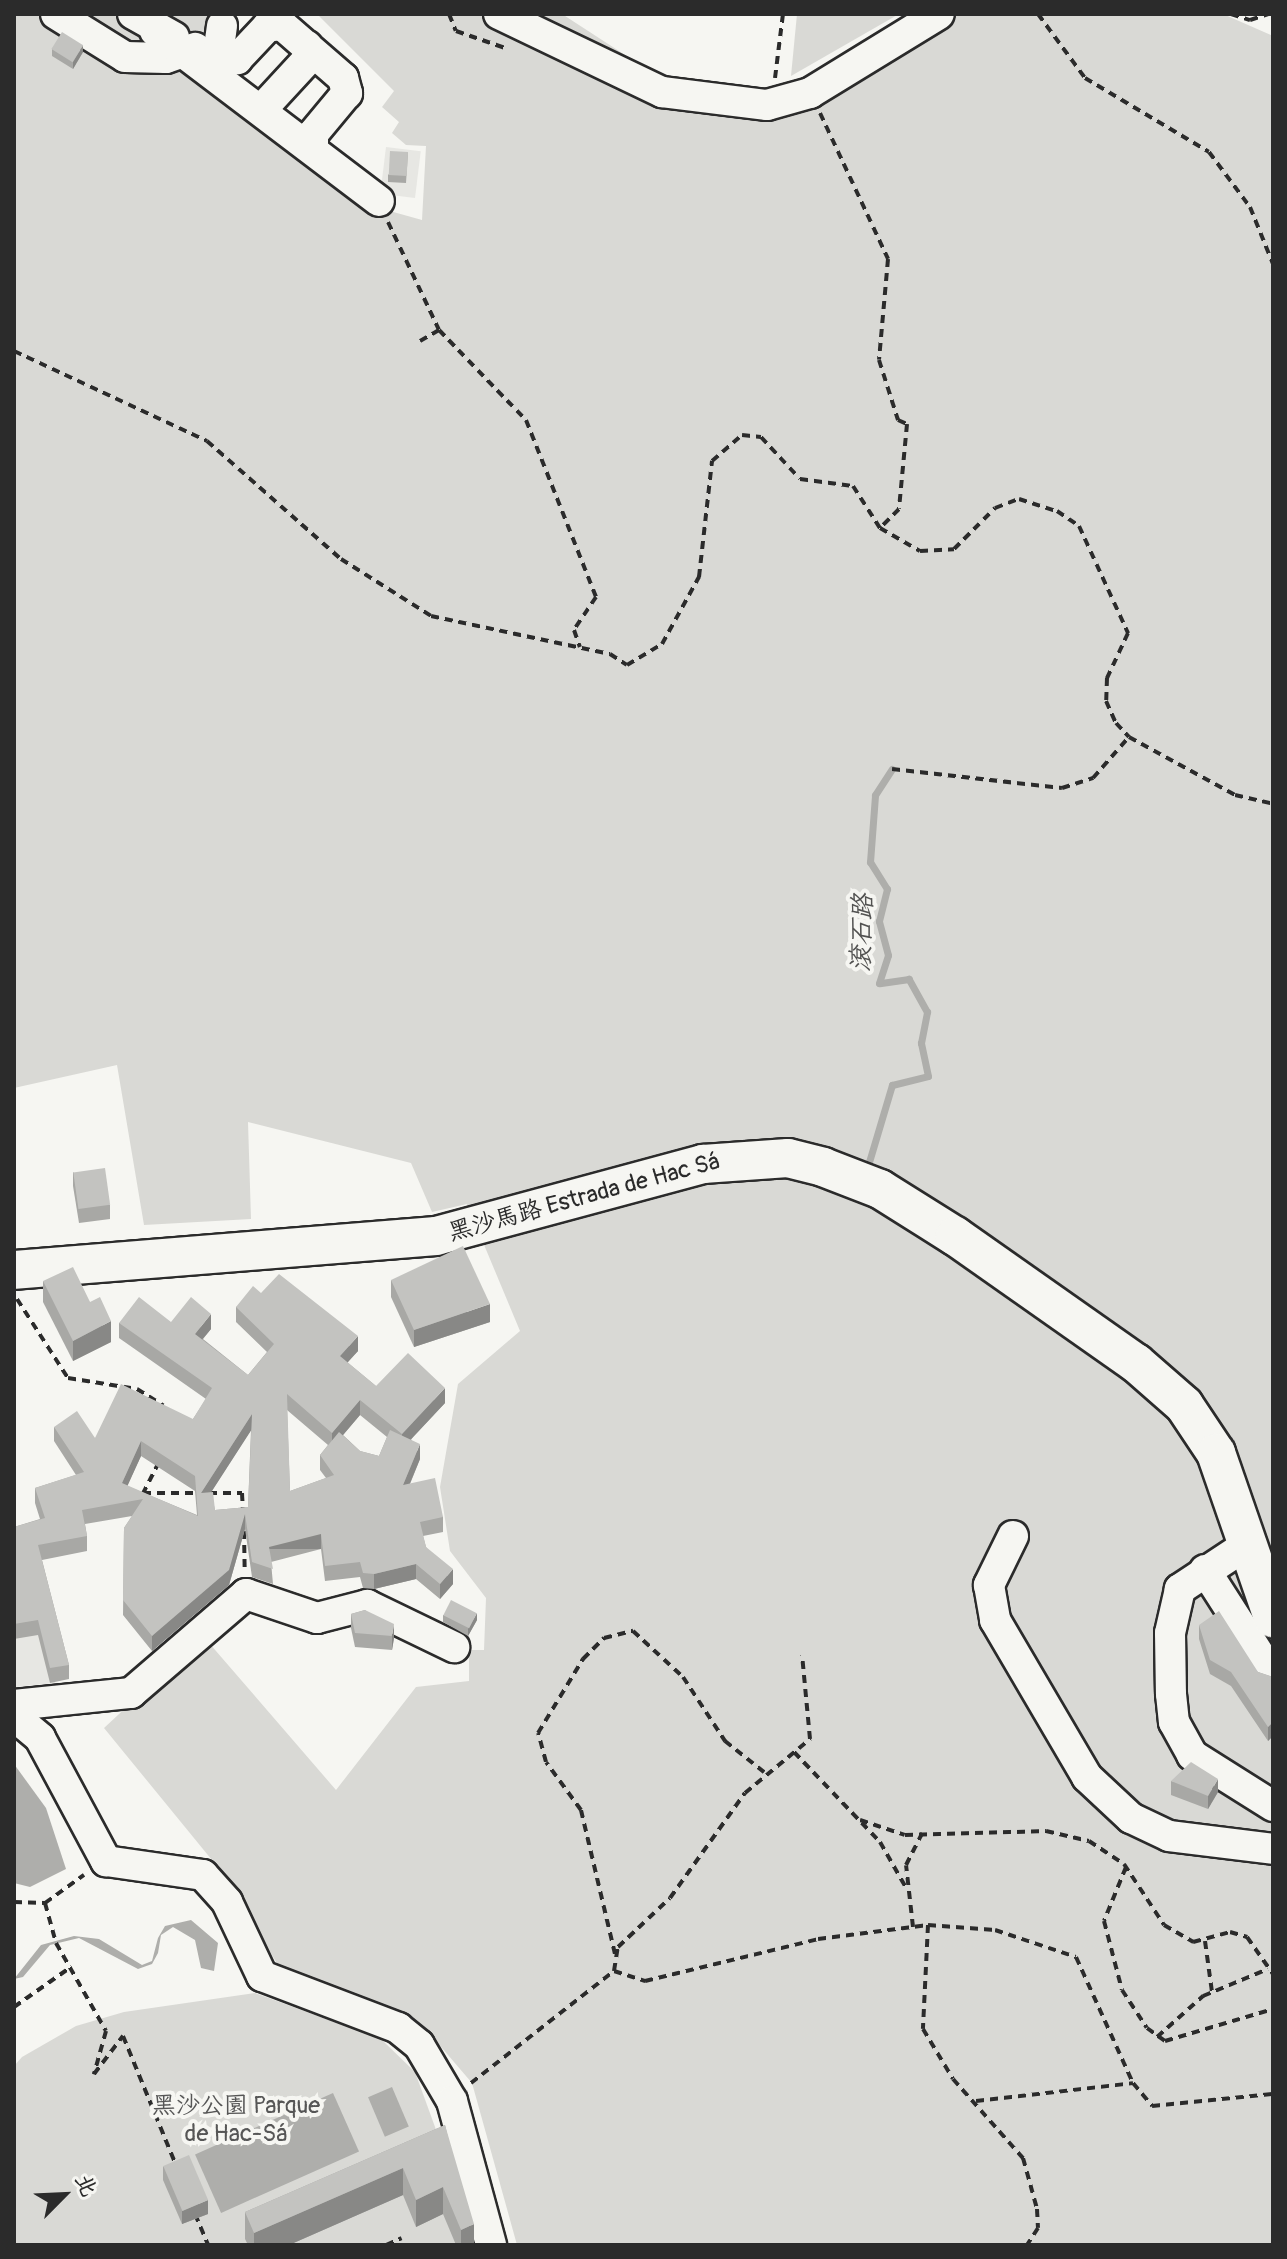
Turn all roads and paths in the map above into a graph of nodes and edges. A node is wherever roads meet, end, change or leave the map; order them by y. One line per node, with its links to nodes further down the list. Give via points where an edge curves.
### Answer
1 (56, 14): 11 (street, via 125,57)
2 (499, 14): 13 (street, via 662,92 754,105)
3 (783, 14): 12 (path)
4 (939, 14): 13 (street)
5 (1038, 14): 17 (path, via 1085,78 1209,152 1250,207)
6 (1231, 14): 7 (path, via 1250,20)
7 (1269, 14)
8 (228, 19): 9 (street, via 194,37); 10 (street, via 219,47 237,59 278,23); 11 (street)
9 (144, 22): 11 (street)
10 (307, 46): 14 (street, via 308,59); 15 (street, via 348,88)
11 (184, 54): 14 (street)
12 (778, 68)
13 (810, 93): 21 (path, via 888,259 879,360 898,420 907,424 899,509)
14 (261, 110): 15 (street)
15 (310, 139): 16 (street)
16 (379, 201): 18 (path)
17 (1273, 264)
18 (439, 330): 19 (path); 22 (path, via 526,420 596,597 574,630)
19 (420, 341)
20 (14, 351): 22 (path, via 207,441 341,559 431,616)
21 (880, 528): 22 (path, via 853,486 800,479 761,437 742,435 712,461 699,577 662,644 627,665); 23 (path, via 920,551 954,549 995,508 1019,499 1079,526 1128,633 1107,678 1106,701)
22 (580, 647)
23 (1129, 737): 24 (path, via 1093,778 1062,788); 25 (path, via 1235,795)
24 (892, 769)
25 (1273, 804)
26 (14, 1270): 31 (main road, 黑沙馬路 Estrada de Hac Sá, via 436,1236 703,1164 788,1158 851,1176 905,1203 1161,1383 1216,1453)
27 (14, 1293): 28 (path, via 68,1378 137,1389)
28 (176, 1412)
29 (164, 1456): 33 (path, via 143,1493 242,1493)
30 (1013, 1536): 45 (street, via 989,1585 995,1620 1087,1777 1131,1818 1169,1836)
31 (1248, 1544): 32 (street); 34 (main road, 黑沙馬路 Estrada de Hac Sá)
32 (1205, 1570): 37 (street); 42 (street, via 1180,1589 1170,1633 1174,1722 1192,1755)
33 (246, 1594): 35 (street, via 317,1618 367,1605); 38 (street, via 131,1693)
34 (1273, 1618)
35 (454, 1647)
36 (802, 1655): 40 (path, via 813,1726)
37 (1273, 1676)
38 (14, 1705)
39 (14, 1716): 46 (street, via 40,1738)
40 (794, 1752): 41 (path); 43 (path)
41 (764, 1772): 54 (path, via 670,1898); 54 (path, via 725,1741 683,1677 633,1631 604,1638 583,1659 538,1733 546,1762 581,1810)
42 (1273, 1806)
43 (860, 1820): 44 (path, via 891,1833); 48 (path)
44 (922, 1833): 47 (path, via 1046,1831 1089,1841); 48 (path, via 911,1847)
45 (1273, 1849)
46 (103, 1857): 50 (path); 65 (street, via 116,1865 203,1875 227,1902 262,1976 398,2028 419,2045)
47 (1126, 1867): 53 (path, via 1164,1925); 62 (path, via 1104,1921 1122,1990)
48 (905, 1886): 52 (path)
49 (14, 1902): 50 (path)
50 (45, 1903): 55 (path, via 55,1941)
51 (928, 1925): 52 (path); 63 (path, via 1026,1936 1076,1957); 66 (path, via 923,2029)
52 (913, 1927): 57 (path, via 791,1943 645,1981)
53 (1205, 1941): 56 (path, via 1230,1932 1247,1937); 59 (path)
54 (615, 1956): 57 (path)
55 (71, 1967): 60 (path); 67 (path, via 107,2035 94,2074 123,2036)
56 (1268, 1969): 58 (path); 59 (path)
57 (614, 1971): 65 (path)
58 (1273, 1974)
59 (1212, 1992): 62 (path)
60 (14, 2007)
61 (1273, 2009): 62 (path, via 1165,2041)
62 (1157, 2037)
63 (1133, 2083): 64 (path, via 1160,2107); 66 (path)
64 (1273, 2094)
65 (452, 2101): 72 (street)
66 (975, 2101): 73 (path, via 1012,2140 1031,2176 1038,2228)
67 (180, 2174)
68 (191, 2202): 70 (path)
69 (402, 2238): 71 (path)
70 (208, 2245)
71 (386, 2245)
72 (491, 2245)
73 (1027, 2245)

